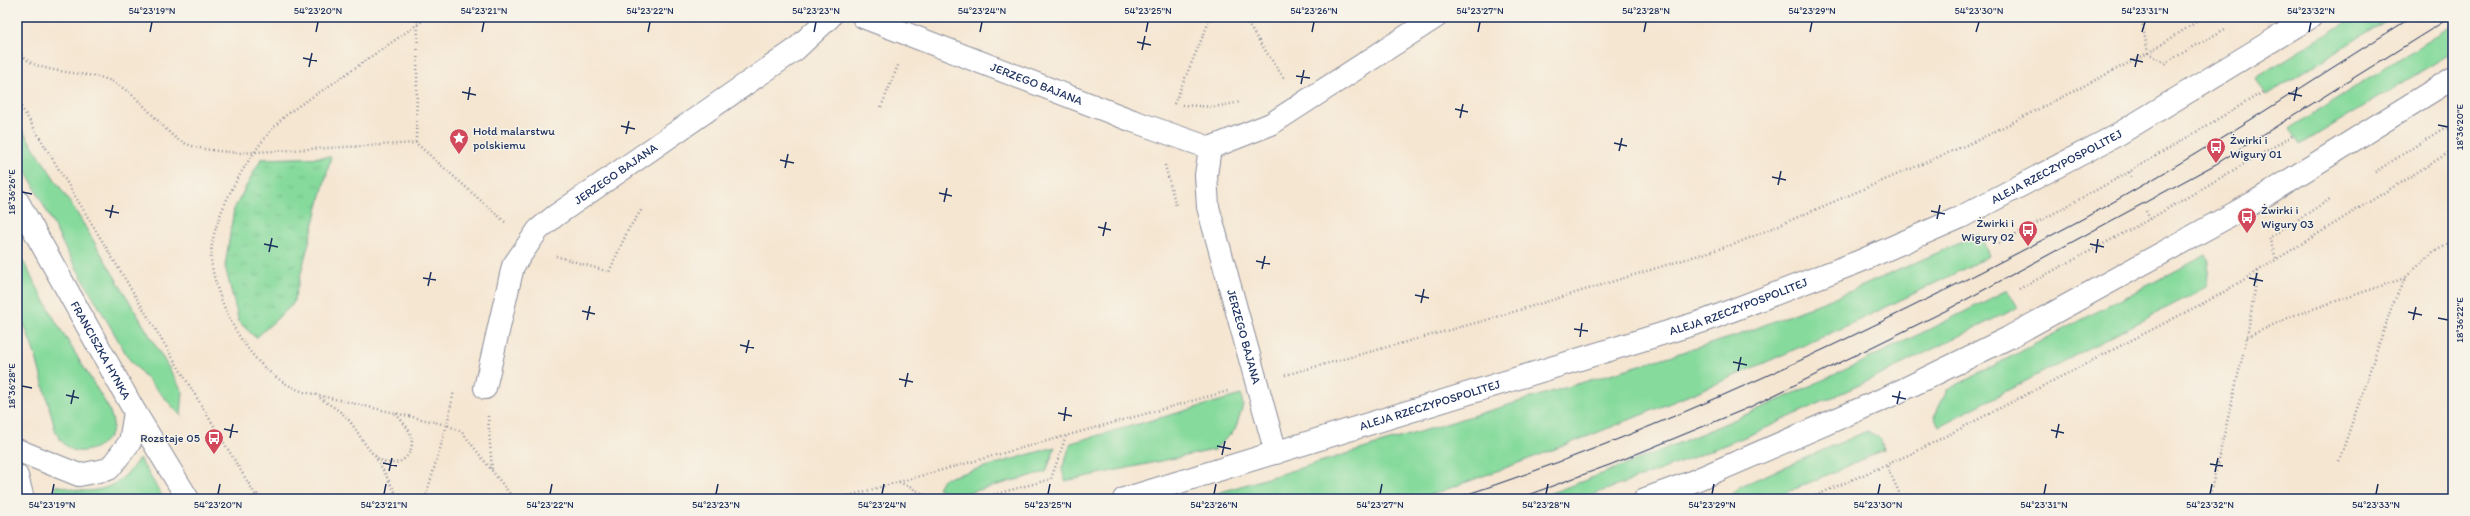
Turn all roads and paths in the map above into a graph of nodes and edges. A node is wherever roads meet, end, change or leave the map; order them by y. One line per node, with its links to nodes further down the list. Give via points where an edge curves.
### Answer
1 (418, 17): 11 (path)
2 (428, 17): 11 (path)
3 (830, 17): 41 (main road, JERZEGO BAJANA, via 795,50 555,216 538,230)
4 (863, 17): 13 (main road, JERZEGO BAJANA)
5 (1211, 17): 21 (path)
6 (1243, 17): 22 (path)
7 (1436, 17): 22 (main road)
8 (2141, 17): 15 (path)
9 (2204, 17): 15 (path)
10 (2311, 17): 54 (main road, ALEJA RZECZYPOSPOLITEJ, via 2117,135 1961,217 1858,262 1707,320)
11 (417, 25): 26 (path); 29 (path, via 284,117)
12 (2225, 29): 15 (path, via 2165,63)
13 (911, 36): 23 (path); 27 (main road, JERZEGO BAJANA)
14 (17, 48): 29 (path, via 21,58 35,65 110,81 123,88 147,106 173,136 187,143 217,151)
15 (2148, 53): 47 (path, via 1978,140 1736,244 1490,320)
16 (2453, 78): 72 (main road, via 2253,203 2008,338 1890,396 1689,483)
17 (2263, 92): 30 (path)
18 (17, 100): 61 (path)
19 (1167, 102): 21 (path)
20 (1242, 102): 21 (path, via 1214,106)
21 (1175, 104)
22 (1300, 104): 27 (main road, via 1271,124)
23 (881, 107)
24 (2453, 135): 31 (path, via 2447,126)
25 (2292, 136): 37 (path)
26 (416, 143): 29 (path); 38 (path)
27 (1210, 148): 47 (main road, JERZEGO BAJANA, via 1206,175 1208,207)
28 (2453, 150): 42 (path)
29 (254, 151): 49 (path, via 234,186 215,230 211,257 217,286 236,333 264,368 287,386)
30 (2129, 172): 32 (path); 40 (path)
31 (2375, 172)
32 (2132, 179)
33 (2330, 199): 42 (path, via 2269,238)
34 (17, 200): 50 (main road, FRANCISZKA HYNKA)
35 (643, 208): 41 (path, via 629,228 609,272)
36 (2146, 211): 37 (path)
37 (2150, 219): 45 (path)
38 (505, 222)
39 (2453, 242): 44 (path, via 2433,252)
40 (1998, 244)
41 (526, 247): 48 (main road, JERZEGO BAJANA, via 513,266)
42 (2276, 258): 43 (path)
43 (2258, 270): 46 (path); 57 (path, via 2219,295)
44 (2405, 278): 46 (path, via 2292,316); 56 (path, via 2386,321)
45 (2019, 289)
46 (2247, 337): 75 (path)
47 (1256, 383): 52 (path); 54 (main road, JERZEGO BAJANA)
48 (486, 388): 58 (path)
49 (320, 397): 51 (path); 55 (path, via 346,416)
50 (136, 412): 53 (main road, via 130,442 109,469 79,475); 63 (main road, FRANCISZKA HYNKA)
51 (395, 413): 55 (path, via 411,434 411,451 407,458 392,464 384,462); 58 (path, via 447,425 462,432)
52 (1066, 435): 60 (path); 70 (path, via 1051,479)
53 (17, 450)
54 (1276, 453): 71 (main road, ALEJA RZECZYPOSPOLITEJ)
55 (374, 454): 66 (path)
56 (2339, 461)
57 (1887, 466): 73 (path); 74 (path)
58 (492, 472): 67 (path)
59 (17, 476): 62 (main road)
60 (899, 482): 68 (path); 69 (path)
61 (257, 494): 64 (path); 65 (path)
62 (23, 499)
63 (188, 499)
64 (258, 499)
65 (263, 499)
66 (399, 499)
67 (514, 499)
68 (837, 499)
69 (934, 499)
70 (978, 499)
71 (1124, 499)
72 (1645, 499)
73 (1808, 499)
74 (1902, 499)
75 (2209, 499)

